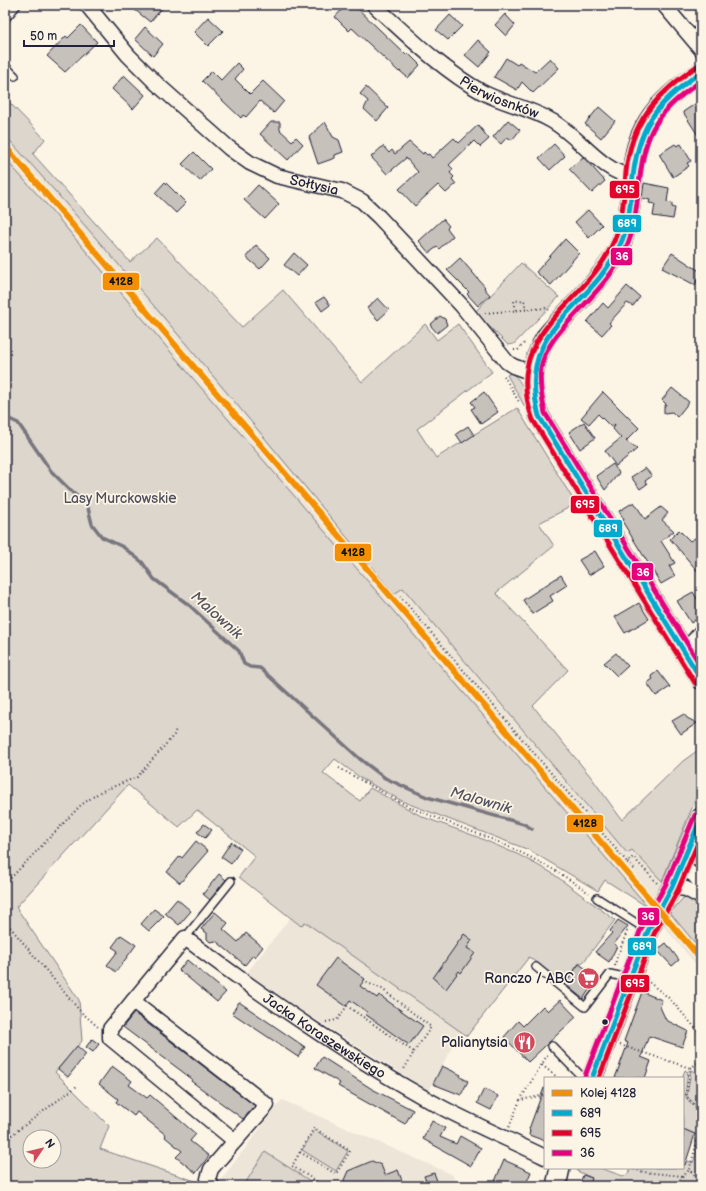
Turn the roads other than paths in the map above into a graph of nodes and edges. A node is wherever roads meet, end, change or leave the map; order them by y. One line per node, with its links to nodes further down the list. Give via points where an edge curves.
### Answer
1 (17, 5): 5 (lane)
2 (88, 5): 11 (street, Sołtysia, via 128,54 157,84 229,148 250,163 276,176 342,191 362,201 469,314 507,362)
3 (374, 5): 10 (street, Pierwiosnków, via 431,57 461,78 502,102 552,120 608,167)
4 (664, 5): 6 (street)
5 (5, 19)
6 (701, 49)
7 (5, 66): 9 (lane)
8 (701, 72): 10 (street, via 669,95 653,114 636,151)
9 (15, 76)
10 (633, 177): 11 (street, via 628,217 618,249 594,282 546,336 536,356)
11 (532, 372): 13 (street, via 534,398 539,416)
12 (701, 632): 13 (street)
13 (685, 651): 14 (street)
14 (701, 679)
15 (701, 818): 16 (street)
16 (680, 867): 18 (street, via 694,875); 19 (street)
17 (231, 881): 23 (lane)
18 (701, 884)
19 (665, 885): 20 (street); 22 (street)
20 (701, 897)
21 (597, 898): 22 (lane)
22 (648, 931): 25 (street)
23 (185, 938): 26 (street); 31 (street, Jacka Koraszewskiego, via 254,990 316,1031 441,1107)
24 (536, 967): 25 (lane, via 585,1007 610,974)
25 (630, 978): 29 (street)
26 (133, 1001): 30 (street, via 110,1029 110,1038); 30 (street, via 267,1105)
27 (552, 1046): 28 (lane)
28 (582, 1077)
29 (592, 1077)
30 (235, 1142): 33 (street, via 210,1169 208,1175)
31 (544, 1157)
32 (560, 1169): 34 (street)
33 (211, 1185)
34 (556, 1186)

